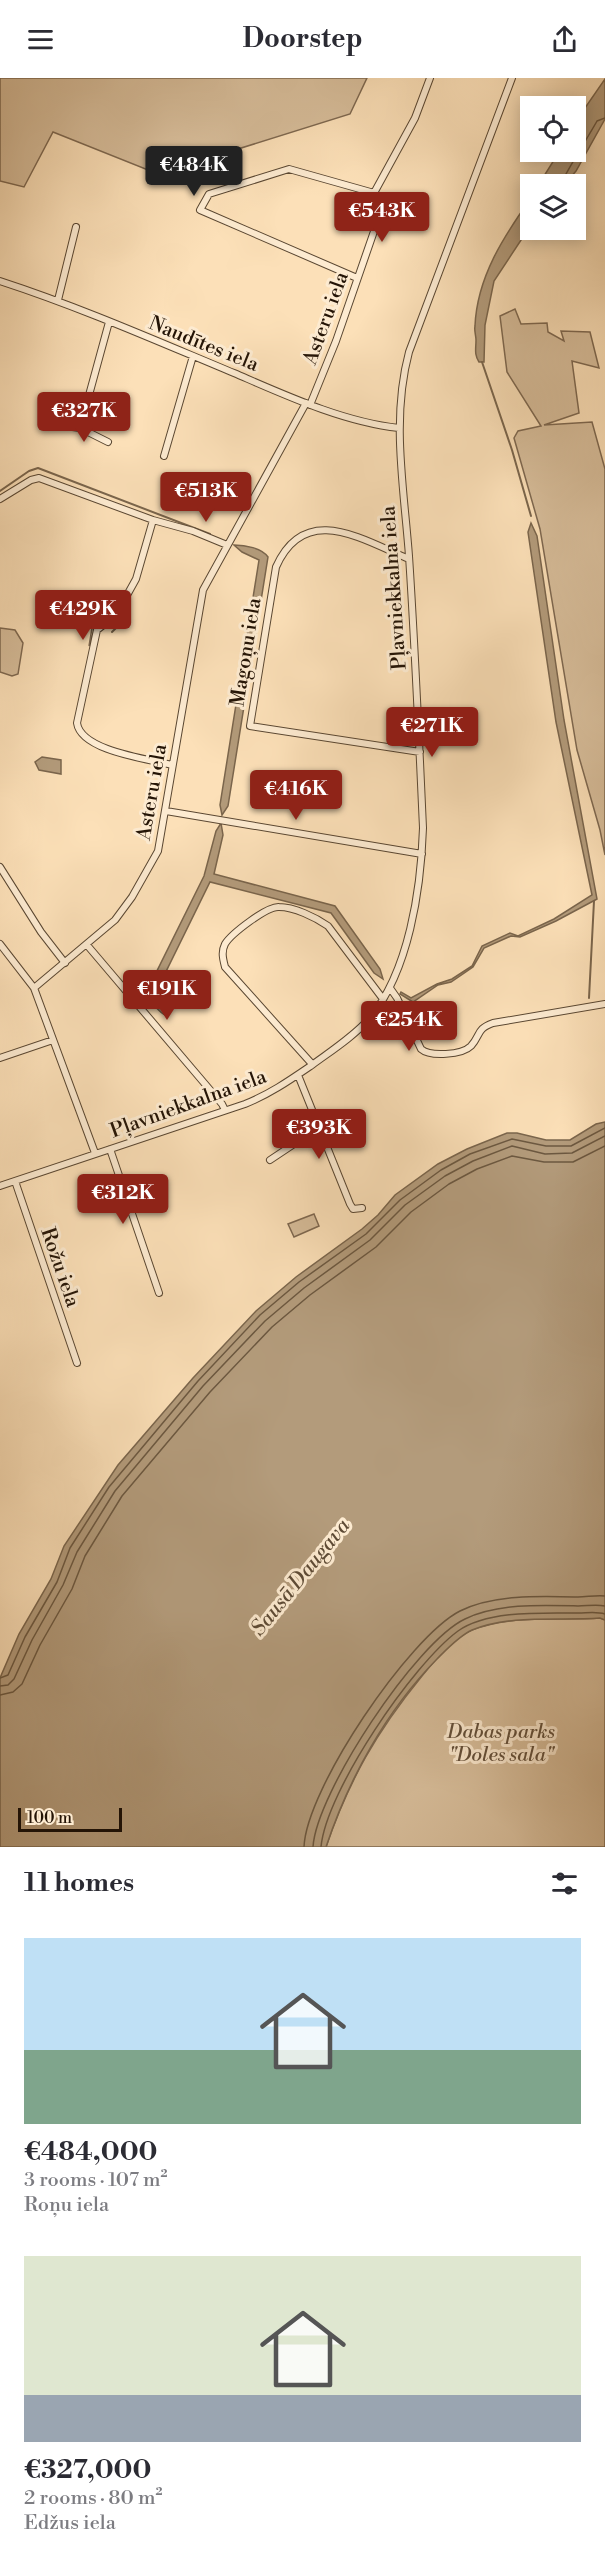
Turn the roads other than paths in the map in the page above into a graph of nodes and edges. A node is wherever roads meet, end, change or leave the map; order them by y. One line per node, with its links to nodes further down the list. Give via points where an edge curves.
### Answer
1 (430, 78): 3 (street, via 416,118)
2 (512, 78): 13 (street, Pļavniekkalna iela, via 409,352 401,389)
3 (374, 193): 5 (street, Asteru iela, via 380,214); 5 (street, via 289,169 209,194 200,210)
4 (76, 227): 7 (street)
5 (357, 278): 10 (street, Asteru iela, via 336,341)
6 (0, 280): 7 (street, Naudītes iela)
7 (58, 300): 8 (street, Naudītes iela)
8 (109, 322): 9 (street, Naudītes iela); 12 (street)
9 (193, 356): 10 (street, Naudītes iela); 15 (street)
10 (308, 404): 13 (street, Naudītes iela); 18 (street, Asteru iela)
11 (65, 426): 12 (street)
12 (80, 428): 14 (street)
13 (399, 428): 19 (street, Pļavniekkalna iela)
14 (108, 442)
15 (165, 456)
16 (0, 499): 17 (street, via 39,477)
17 (153, 520): 18 (street); 21 (street, via 136,579 116,615 97,630 77,723 89,742)
18 (228, 545): 21 (street, Asteru iela, via 203,590)
19 (409, 560): 20 (street, Pļavniekkalna iela); 20 (street, Magoņu iela, via 331,530 316,529 298,537 283,551 276,567 250,726)
20 (420, 752): 23 (street, Pļavniekkalna iela)
21 (172, 765): 22 (street, Asteru iela)
22 (166, 811): 23 (street); 26 (street, Asteru iela, via 154,860 124,910)
23 (422, 854): 29 (street, Pļavniekkalna iela, via 413,914)
24 (0, 867): 27 (street)
25 (0, 944): 28 (street)
26 (87, 945): 27 (street, Asteru iela); 36 (street)
27 (65, 963): 28 (street, Asteru iela)
28 (34, 988): 32 (street)
29 (390, 988): 30 (street, Pļavniekkalna iela); 31 (street, via 426,1054 464,1050 480,1029 494,1023)
30 (383, 999): 34 (street, Pļavniekkalna iela, via 358,1029); 34 (street, via 327,926 316,918 278,906 261,913 225,943 225,967)
31 (605, 1004)
32 (53, 1040): 33 (street); 39 (street)
33 (0, 1058)
34 (312, 1064): 35 (street, Pļavniekkalna iela)
35 (298, 1075): 36 (street, Pļavniekkalna iela, via 259,1099); 37 (street)
36 (225, 1110): 38 (street, Pļavniekkalna iela)
37 (319, 1130): 40 (street, via 290,1144); 43 (street, via 350,1204 356,1210)
38 (110, 1149): 39 (street, Pļavniekkalna iela); 44 (street)
39 (95, 1153): 41 (street, Pļavniekkalna iela)
40 (270, 1160)
41 (15, 1181): 42 (street, Pļavniekkalna iela); 45 (street, Rožu iela)
42 (0, 1186)
43 (362, 1208)
44 (159, 1293)
45 (76, 1363)

